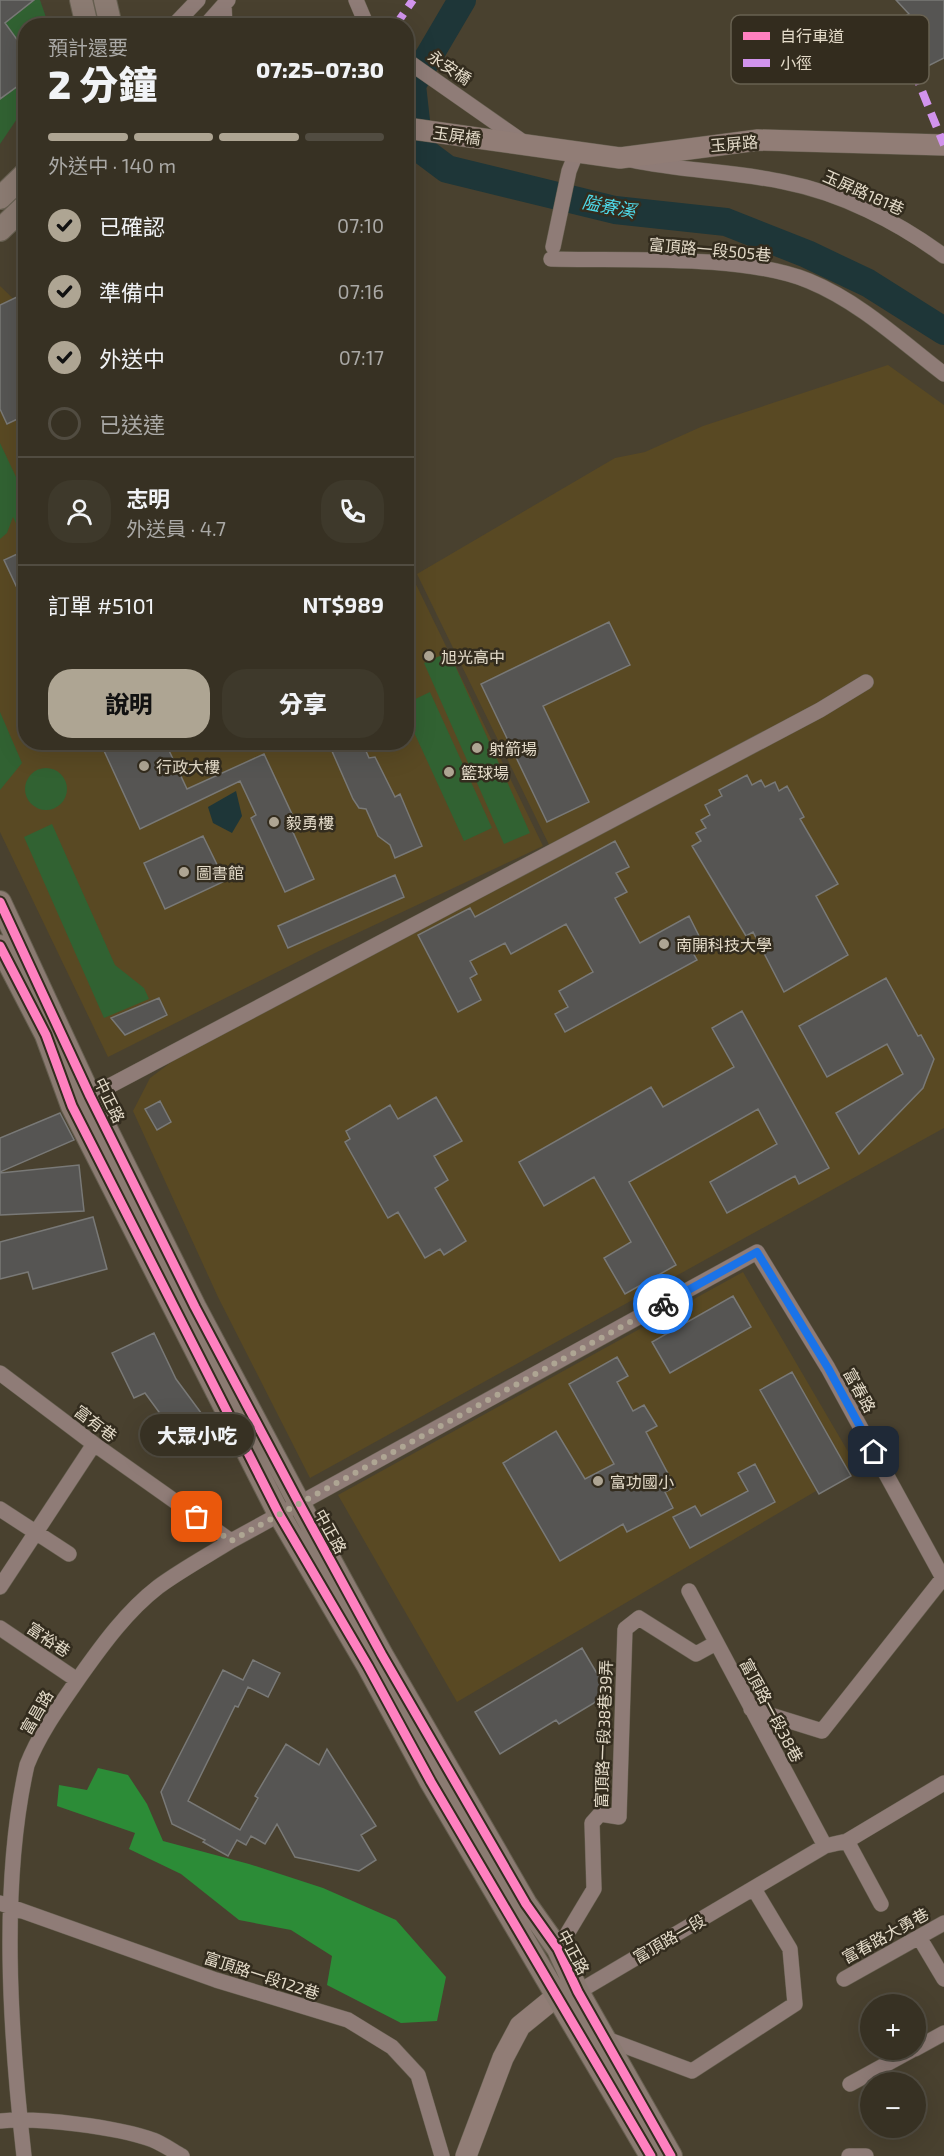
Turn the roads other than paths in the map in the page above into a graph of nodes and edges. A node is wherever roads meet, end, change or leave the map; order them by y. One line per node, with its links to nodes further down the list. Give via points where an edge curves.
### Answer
1 (81, 0): 6 (main road)
2 (105, 0): 7 (main road)
3 (198, 0): 8 (street)
4 (356, 0): 11 (street)
5 (226, 2): 9 (street); 10 (street)
6 (85, 18)
7 (109, 18)
8 (181, 18)
9 (212, 18)
10 (225, 18)
11 (364, 18)
12 (414, 65): 13 (street, 永安橋)
13 (473, 105): 15 (street, 玉屏路)
14 (414, 129): 15 (street, 玉屏橋)
15 (517, 143): 18 (street, 玉屏路)
16 (944, 145): 17 (street, 玉屏路, via 758,140)
17 (621, 158): 18 (street, 玉屏路); 23 (street, 玉屏路181巷, via 821,191 889,222)
18 (573, 161): 24 (street, 富頂路一段505巷, via 552,253 730,265 808,280 867,314)
19 (18, 181): 20 (main road)
20 (0, 198)
21 (18, 213): 22 (main road)
22 (0, 230)
23 (944, 256)
24 (944, 374)
25 (866, 682): 28 (street, via 809,716)
26 (0, 902): 28 (main road, 中正路)
27 (0, 946): 28 (main road, 中正路)
28 (81, 1101): 32 (main road, 中正路)
29 (757, 1252): 32 (street, 富昌路); 37 (street, 富春路, via 828,1368)
30 (0, 1373): 31 (street, 富有巷)
31 (94, 1444): 34 (street); 35 (street, 富有巷)
32 (289, 1508): 35 (street, 富昌路); 52 (main road, 中正路, via 382,1655 526,1904); 55 (main road, 中正路, via 431,1782)
33 (0, 1509): 34 (street)
34 (37, 1533): 36 (street); 38 (street)
35 (231, 1541): 42 (street, 富昌路, via 158,1587 108,1636)
36 (69, 1554)
37 (944, 1579): 43 (street, via 822,1731)
38 (0, 1587)
39 (689, 1591): 41 (street, 富頂路一段38巷)
40 (0, 1628): 42 (street, 富裕巷)
41 (716, 1643): 43 (street, 富頂路一段38巷); 52 (street, 富頂路一段38巷39弄, via 696,1654 639,1618 625,1629 619,1817 600,1814 592,1823 594,1889)
42 (77, 1680): 48 (street, 富昌路, via 27,1764 10,1821)
43 (751, 1708): 46 (street, 富頂路一段38巷)
44 (944, 1783): 45 (street, 富頂路一段)
45 (848, 1841): 46 (street, 富頂路一段); 49 (street)
46 (825, 1846): 47 (street, 富頂路一段)
47 (754, 1889): 55 (street, 富頂路一段); 57 (street, via 790,1949 795,2004 692,2071)
48 (1, 1903): 61 (street, 富昌路); 66 (street, 富頂路一段122巷, via 216,1980 348,2020 392,2047 418,2075)
49 (881, 1904)
50 (944, 1923): 51 (street, 富春路大勇巷)
51 (919, 1937): 53 (street, 富春路大勇巷); 54 (street)
52 (558, 1949): 55 (main road, 中正路)
53 (844, 1979)
54 (944, 1979)
55 (568, 1994): 57 (main road, 中正路); 67 (street, 富頂路一段, via 520,2026 503,2058); 68 (main road, 中正路)
56 (944, 2033): 58 (street)
57 (604, 2038): 69 (main road, 中正路)
58 (926, 2043)
59 (895, 2060): 60 (street)
60 (850, 2084)
61 (20, 2119): 62 (street); 64 (street, 富昌路); 65 (street, via 84,2126 153,2140)
62 (0, 2121)
63 (849, 2155): 70 (street)
64 (24, 2156)
65 (182, 2156)
66 (442, 2156)
67 (466, 2156)
68 (651, 2156)
69 (671, 2156)
70 (866, 2156)

